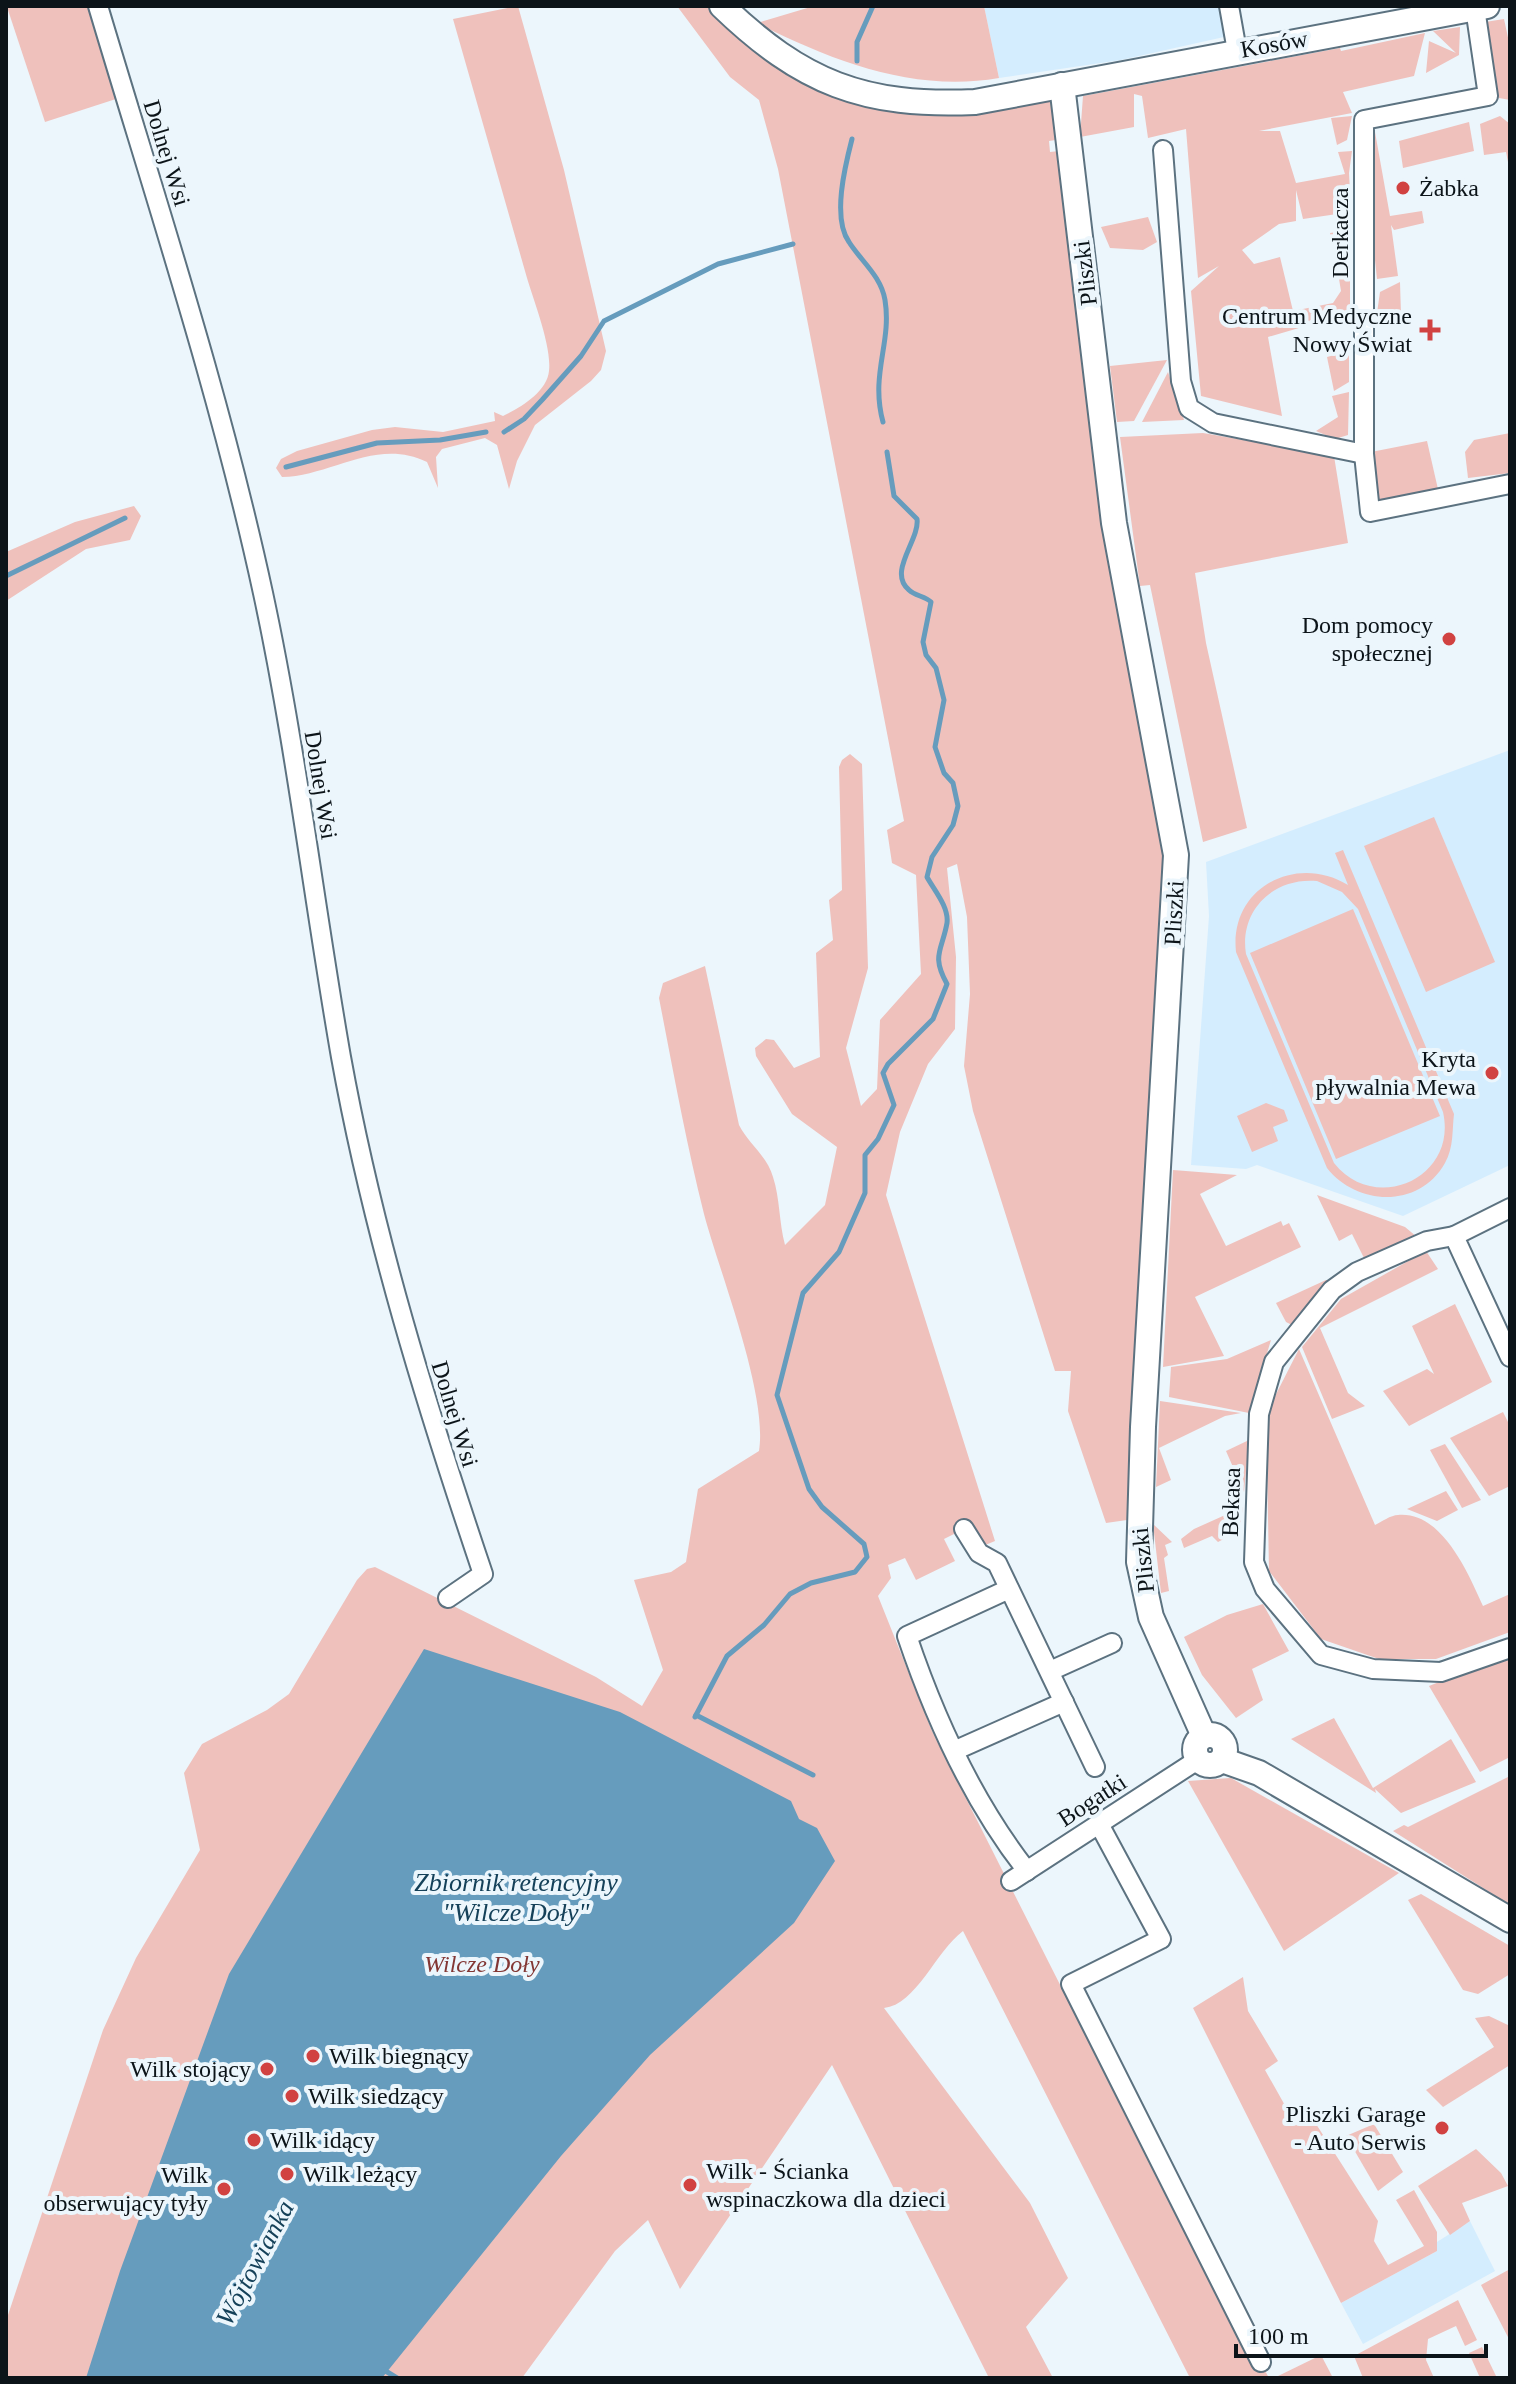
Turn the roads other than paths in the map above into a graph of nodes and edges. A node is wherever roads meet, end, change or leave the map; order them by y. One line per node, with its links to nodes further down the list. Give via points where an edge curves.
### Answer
1 (98, 6): 16 (street, Dolnej Wsi, via 232,455 278,671 342,1060 373,1208 419,1380 483,1574)
2 (722, 6): 7 (street, Kosów, via 803,70 875,97 975,102)
3 (1229, 6): 6 (street)
4 (1481, 7): 5 (street, Kosów); 9 (street, Derkacza, via 1488,96 1364,120)
5 (1426, 11): 6 (street, Kosów)
6 (1237, 51): 7 (street, Kosów)
7 (1062, 85): 22 (street, Pliszki, via 1117,538 1176,855 1138,1557 1151,1617)
8 (1163, 150): 9 (street, via 1181,381 1189,408 1213,423)
9 (1364, 454): 10 (street, Derkacza, via 1370,512)
10 (1510, 484)
11 (1510, 1208): 12 (street, Bekasa)
12 (1454, 1236): 13 (street); 18 (street, Bekasa, via 1427,1241 1357,1272 1332,1290 1274,1362 1259,1414 1254,1562 1265,1589 1321,1655 1373,1669 1441,1672)
13 (1510, 1357)
14 (964, 1529): 15 (street, via 979,1553 997,1563)
15 (1009, 1589): 19 (street); 21 (street, via 907,1636 924,1687)
16 (448, 1598)
17 (1112, 1643): 19 (street)
18 (1510, 1648)
19 (1050, 1671): 20 (street)
20 (1064, 1702): 21 (street); 23 (street)
21 (956, 1750): 24 (street, Bogatki, via 1019,1876)
22 (1208, 1751): 24 (street, Bogatki); 25 (street, via 1259,1773)
23 (1095, 1767)
24 (1099, 1824): 26 (street, via 1161,1939 1071,1984)
25 (1510, 1920)
26 (1261, 2362)

